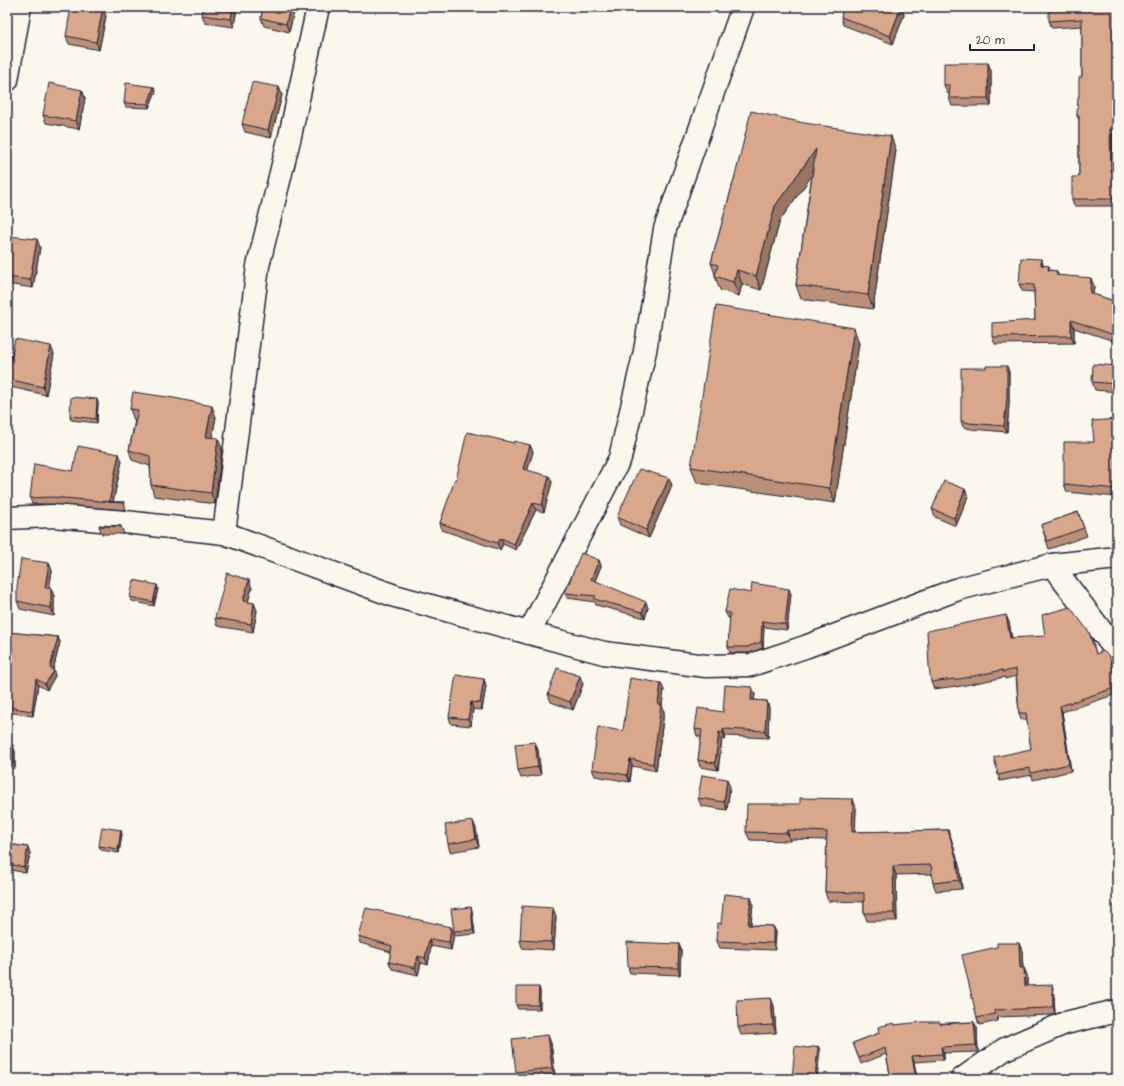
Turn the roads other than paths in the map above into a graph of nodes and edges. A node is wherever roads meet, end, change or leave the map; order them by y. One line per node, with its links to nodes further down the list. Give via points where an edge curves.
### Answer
1 (20, 7): 4 (street)
2 (318, 7): 6 (street, via 258,266)
3 (743, 7): 9 (street, via 666,229 645,351 620,458)
4 (7, 80)
5 (7, 518): 6 (street, via 59,517)
6 (224, 533): 9 (street, via 395,596)
7 (1117, 558): 8 (street)
8 (1052, 565): 9 (street, via 958,589 751,665 706,666 604,653); 10 (street)
9 (529, 633)
10 (1117, 652)
11 (1117, 1011): 12 (street, via 1065,1023 1005,1049)
12 (962, 1079)

